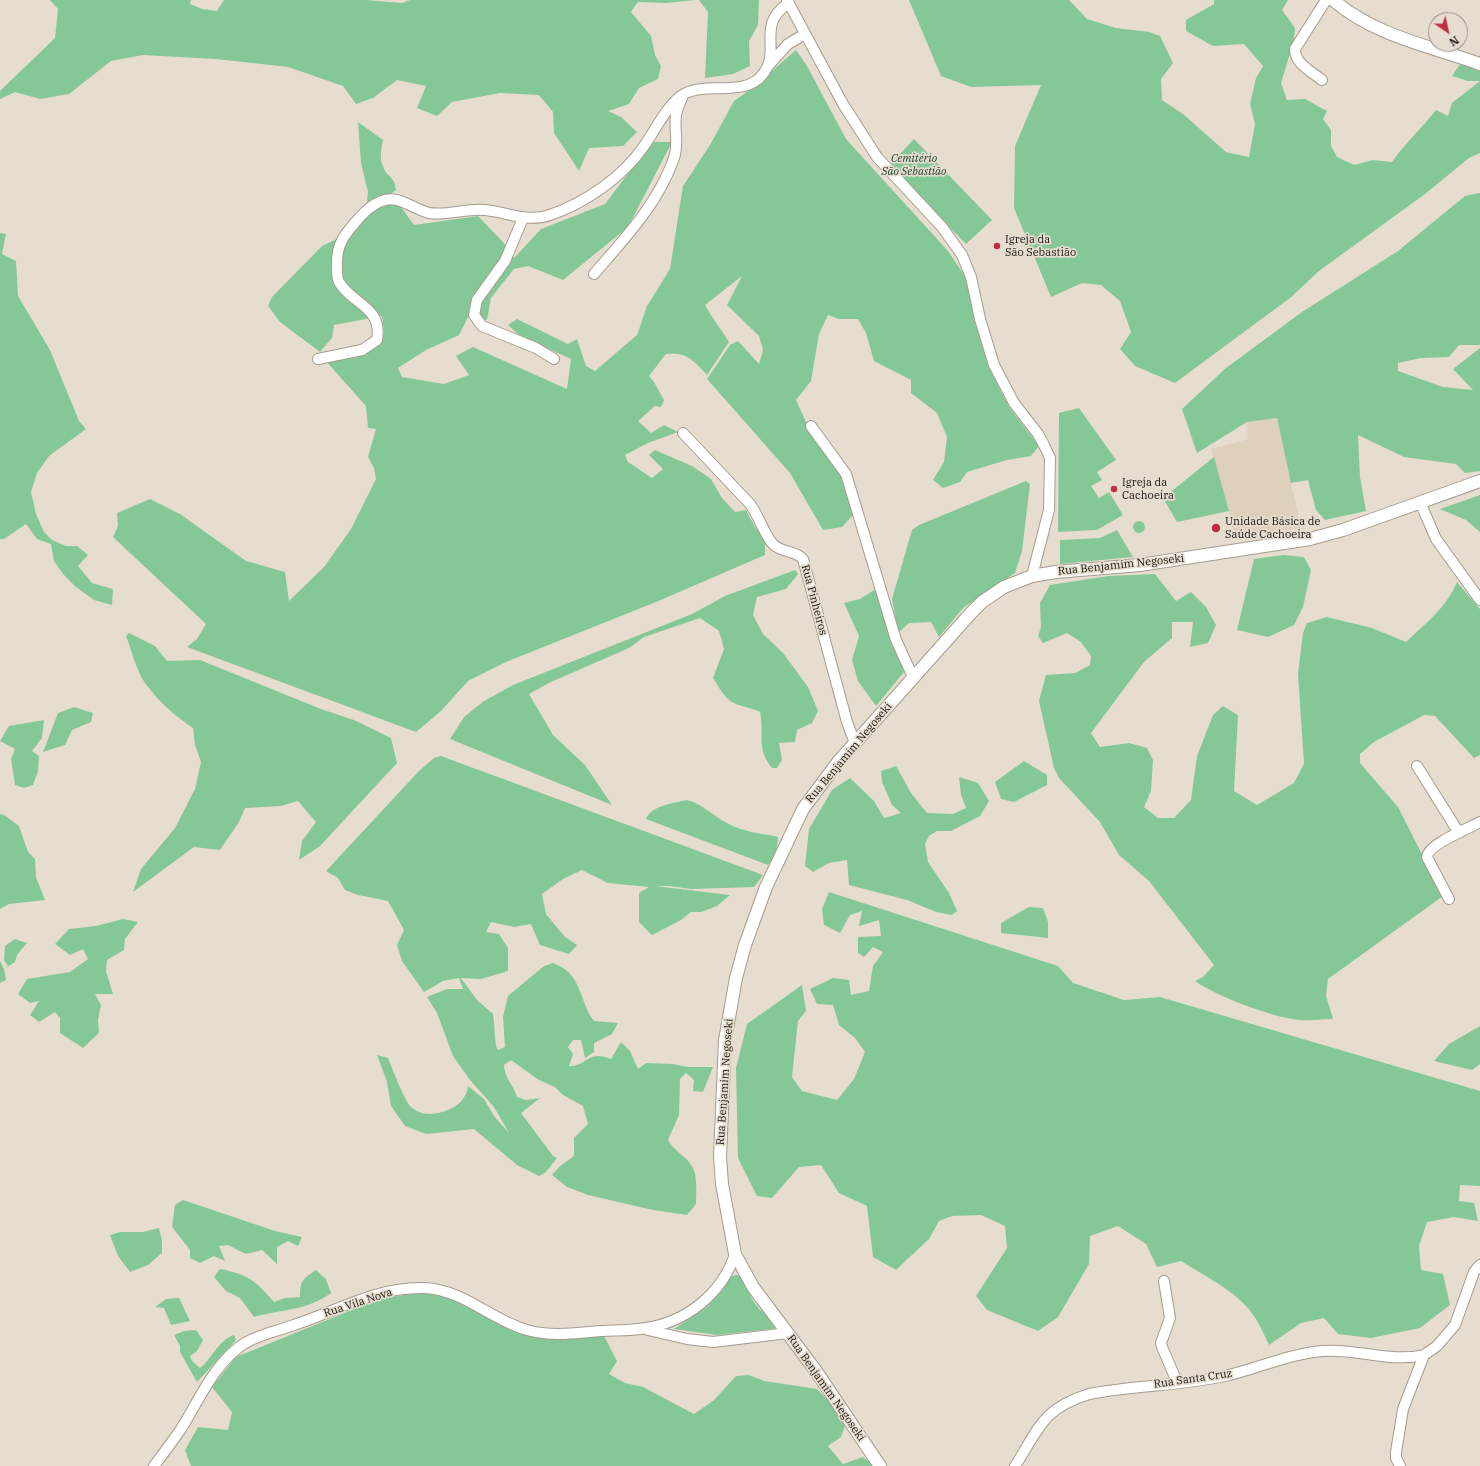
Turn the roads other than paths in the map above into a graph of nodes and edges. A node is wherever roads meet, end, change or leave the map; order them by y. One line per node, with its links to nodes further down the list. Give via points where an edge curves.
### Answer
1 (1326, 0): 7 (street, via 1294,54)
2 (1333, 0): 5 (main road, via 1357,18 1384,32)
3 (788, 2): 4 (street); 6 (street, via 775,15 772,23)
4 (805, 34): 6 (street, via 788,44); 17 (street, via 846,109 877,158 942,227 962,255 971,277 994,365 1014,403 1038,434 1050,458 1049,510)
5 (1480, 64)
6 (767, 67): 8 (street, via 763,75 747,86 702,89)
7 (1322, 80)
8 (684, 94): 9 (street, via 669,110 636,157 606,185 549,216); 10 (street, via 676,115 677,142 674,157 665,177 644,215)
9 (522, 218): 11 (street, via 485,210 431,213 396,200 386,199 377,203 348,231 337,257 339,281 346,291 372,314 378,332 377,340 362,350); 12 (street, via 505,261 477,300 474,315 482,326 536,348)
10 (594, 274)
11 (318, 359)
12 (554, 359)
13 (811, 426): 19 (street, via 846,474 896,640)
14 (683, 433): 20 (street, Rua Pinheiros, via 750,504 773,545 798,554 803,559)
15 (1480, 481): 16 (main road, Rua Benjamim Negoseki)
16 (1420, 502): 17 (main road, Rua Benjamim Negoseki, via 1310,539 1140,565); 18 (street, via 1436,539)
17 (1032, 576): 19 (main road, Rua Benjamim Negoseki, via 1004,587 982,602)
18 (1480, 600)
19 (913, 677): 20 (main road, Rua Benjamim Negoseki)
20 (855, 743): 25 (main road, Rua Benjamim Negoseki, via 815,791 790,834 755,914 736,978 725,1040 720,1126 722,1184)
21 (1417, 766): 23 (street)
22 (1480, 822): 23 (street)
23 (1459, 833): 24 (street, via 1427,852 1427,857)
24 (1449, 899)
25 (735, 1254): 28 (street, Rua Vila Nova, via 731,1267 716,1290 695,1309 675,1321); 29 (main road, Rua Benjamim Negoseki, via 753,1287)
26 (1480, 1265): 30 (street, via 1471,1280 1454,1325 1437,1346)
27 (1164, 1282): 31 (street, via 1170,1318 1161,1343)
28 (644, 1329): 29 (street, Rua Vila Nova, via 713,1342); 32 (street, Rua Vila Nova, via 568,1334 540,1333 517,1327 462,1297 443,1291 410,1288 374,1295 252,1339 238,1348 219,1368 179,1432)
29 (788, 1333): 33 (main road, Rua Benjamim Negoseki)
30 (1424, 1355): 31 (street, Rua Santa Cruz, via 1390,1357 1322,1351 1267,1363 1225,1376); 35 (street, via 1402,1415 1396,1452)
31 (1177, 1382): 34 (street, Rua Santa Cruz, via 1106,1390 1070,1400 1041,1424)
32 (154, 1466)
33 (880, 1466)
34 (1015, 1466)
35 (1400, 1466)

